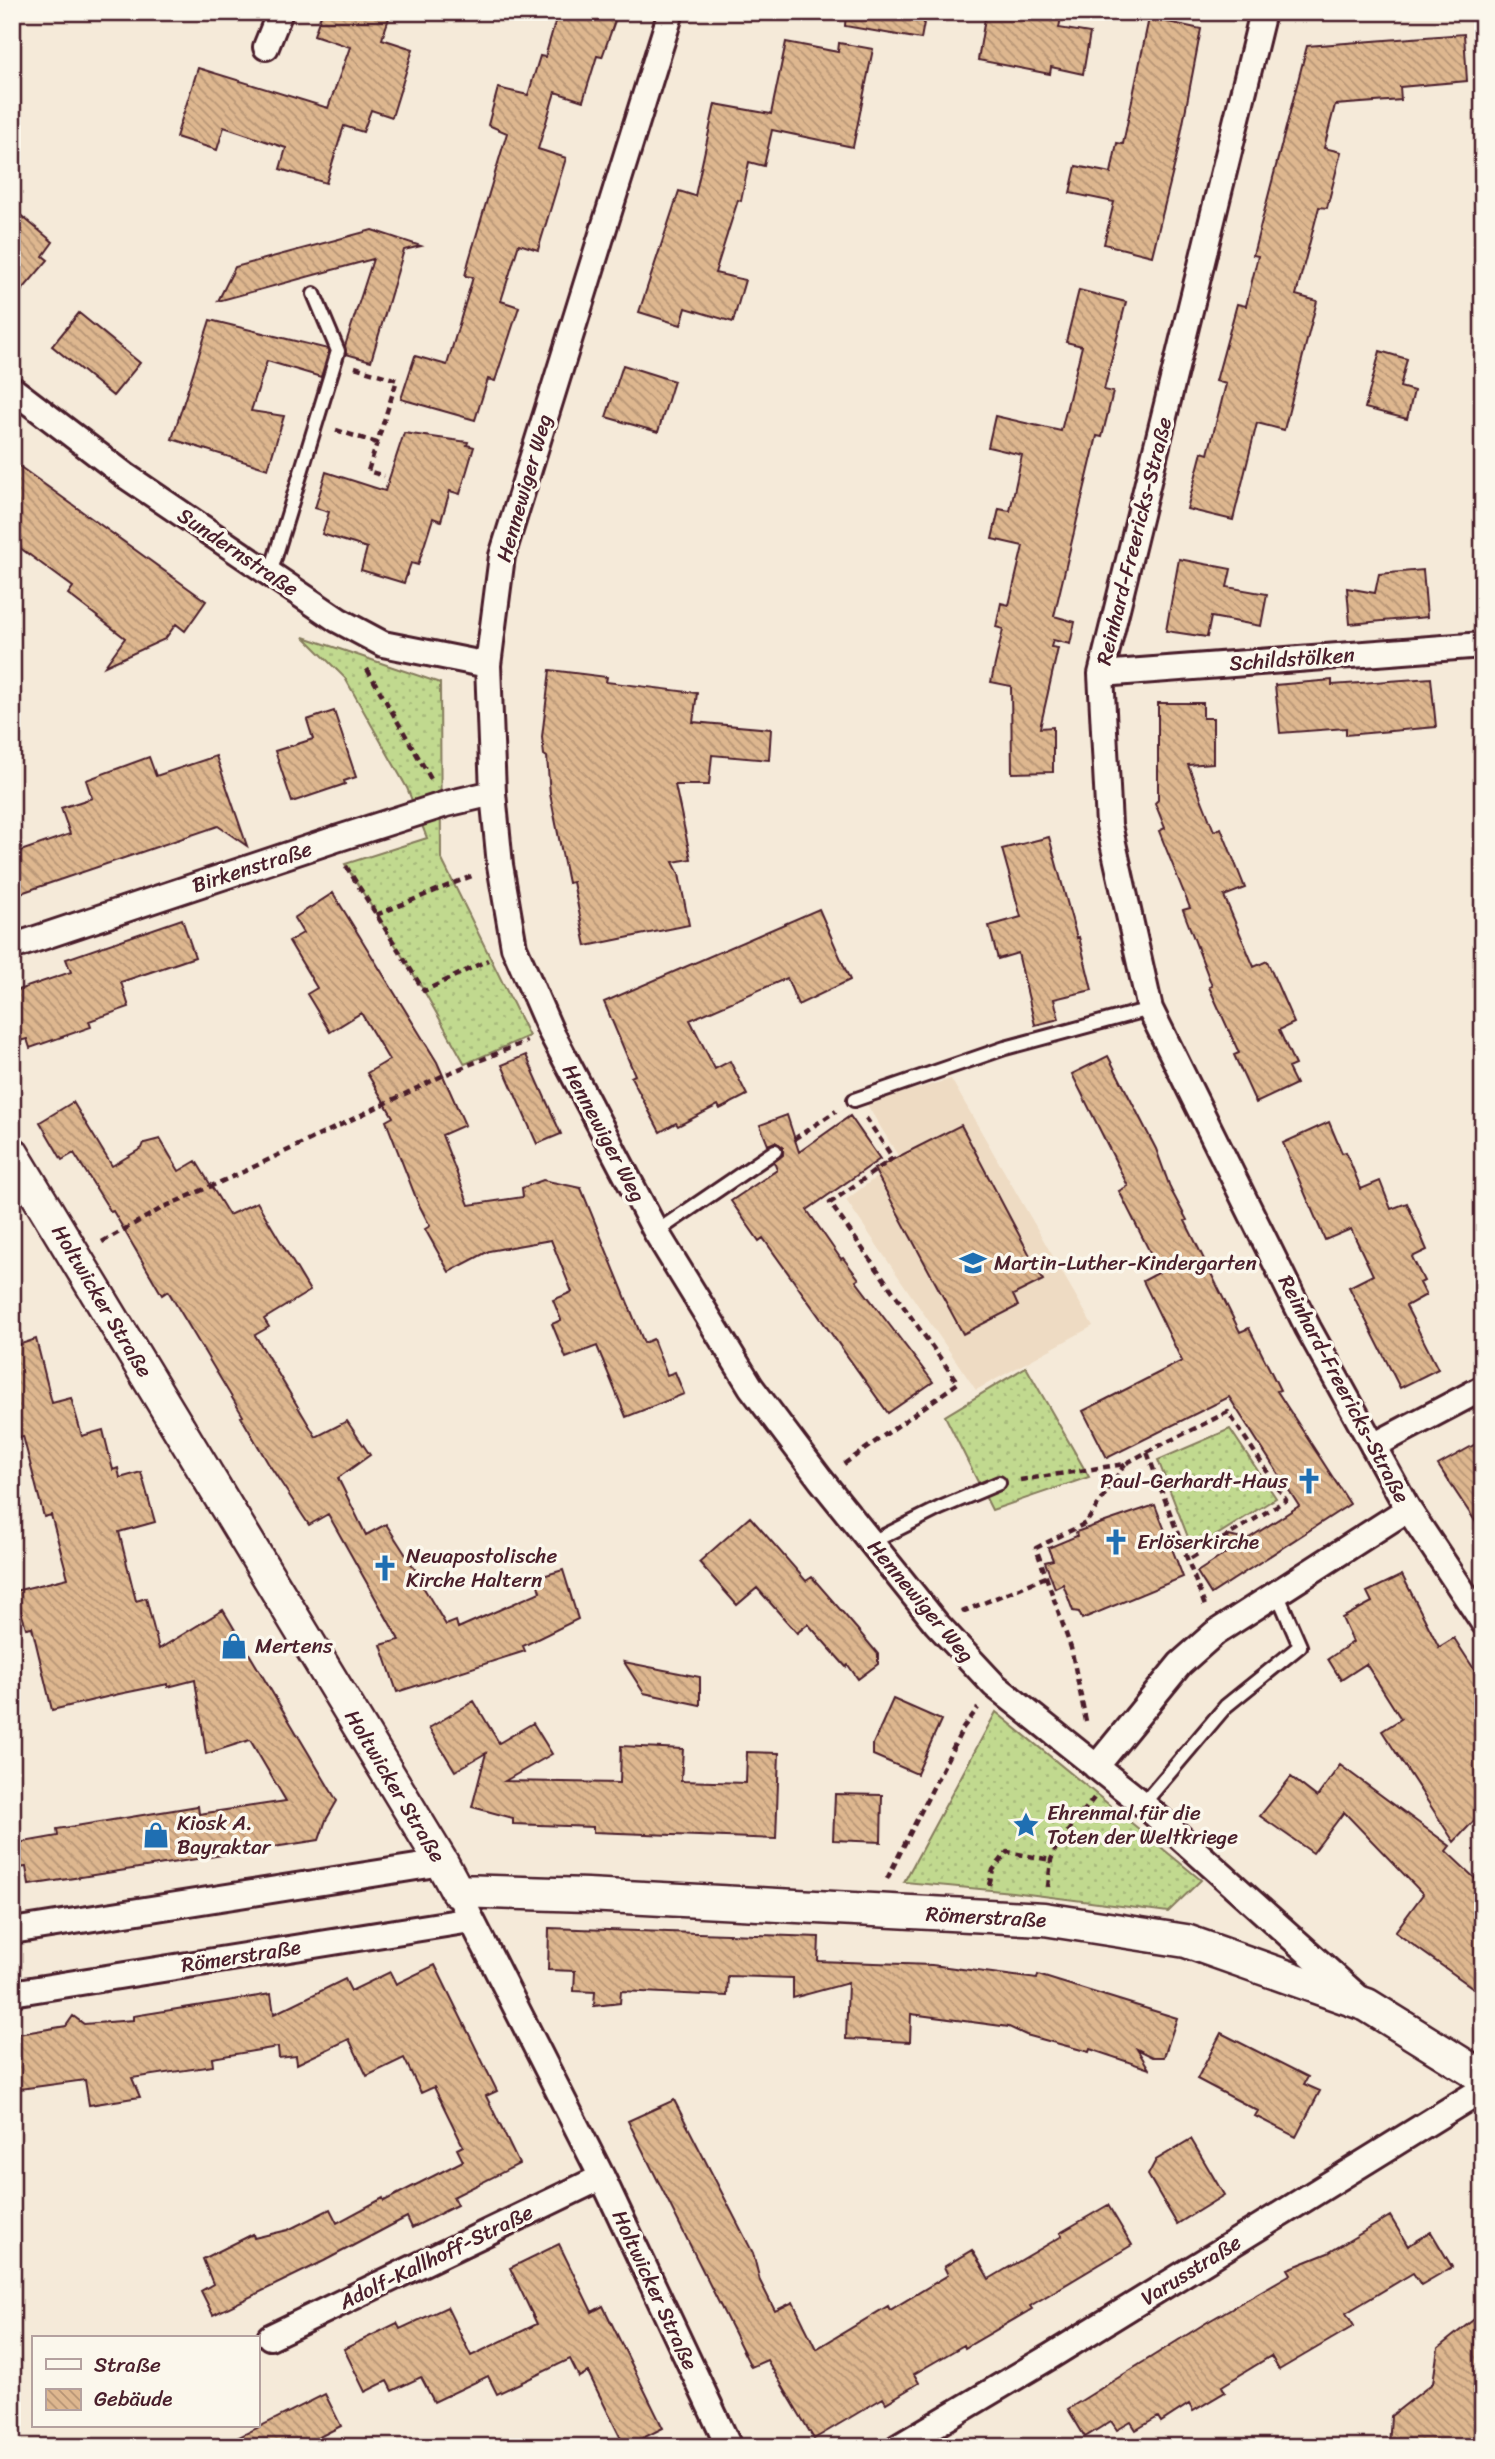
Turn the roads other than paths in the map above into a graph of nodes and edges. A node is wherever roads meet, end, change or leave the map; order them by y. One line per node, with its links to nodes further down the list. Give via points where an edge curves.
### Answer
1 (280, 12): 4 (street)
2 (671, 12): 9 (street, Hennewiger Weg, via 502,556)
3 (1263, 12): 10 (street, Reinhard-Freericks-Straße)
4 (266, 47)
5 (314, 294): 7 (lane, via 338,351)
6 (12, 389): 7 (street, Sundernstraße, via 126,476)
7 (270, 574): 9 (street, Sundernstraße, via 383,644)
8 (1483, 645): 10 (street, Schildstölken)
9 (488, 666): 11 (street, Hennewiger Weg)
10 (1101, 674): 13 (street, Reinhard-Freericks-Straße, via 1109,825)
11 (493, 793): 12 (street, Birkenstraße, via 336,839); 17 (street, Hennewiger Weg, via 514,947 551,1031)
12 (12, 947)
13 (1150, 1009): 14 (lane, via 1005,1048); 19 (street, Reinhard-Freericks-Straße, via 1308,1328)
14 (854, 1100)
15 (775, 1152): 17 (lane)
16 (12, 1153): 27 (street, Holtwicker Straße)
17 (656, 1232): 22 (street, Hennewiger Weg, via 751,1387)
18 (1483, 1388): 19 (street)
19 (1373, 1446): 21 (street, Reinhard-Freericks-Straße)
20 (999, 1483): 22 (lane)
21 (1408, 1509): 23 (street); 24 (street, Reinhard-Freericks-Straße)
22 (872, 1542): 25 (street, Hennewiger Weg, via 993,1685)
23 (1277, 1593): 25 (street, via 1215,1633 1180,1664); 26 (lane, via 1300,1646 1226,1706)
24 (1483, 1622)
25 (1103, 1772): 26 (street, Hennewiger Weg)
26 (1143, 1804): 32 (street, Hennewiger Weg)
27 (442, 1863): 28 (street, Holtwicker Straße); 30 (street)
28 (457, 1891): 29 (street, Holtwicker Straße); 32 (street, Römerstraße, via 1044,1919 1186,1941)
29 (471, 1920): 31 (street, Römerstraße); 35 (street, Holtwicker Straße)
30 (12, 1931)
31 (12, 1993)
32 (1367, 2005): 33 (street, Römerstraße)
33 (1483, 2077)
34 (1483, 2089): 38 (street, Varusstraße)
35 (602, 2177): 36 (street, Adolf-Kallhoff-Straße); 37 (street, Holtwicker Straße)
36 (270, 2337)
37 (729, 2447)
38 (898, 2447)

